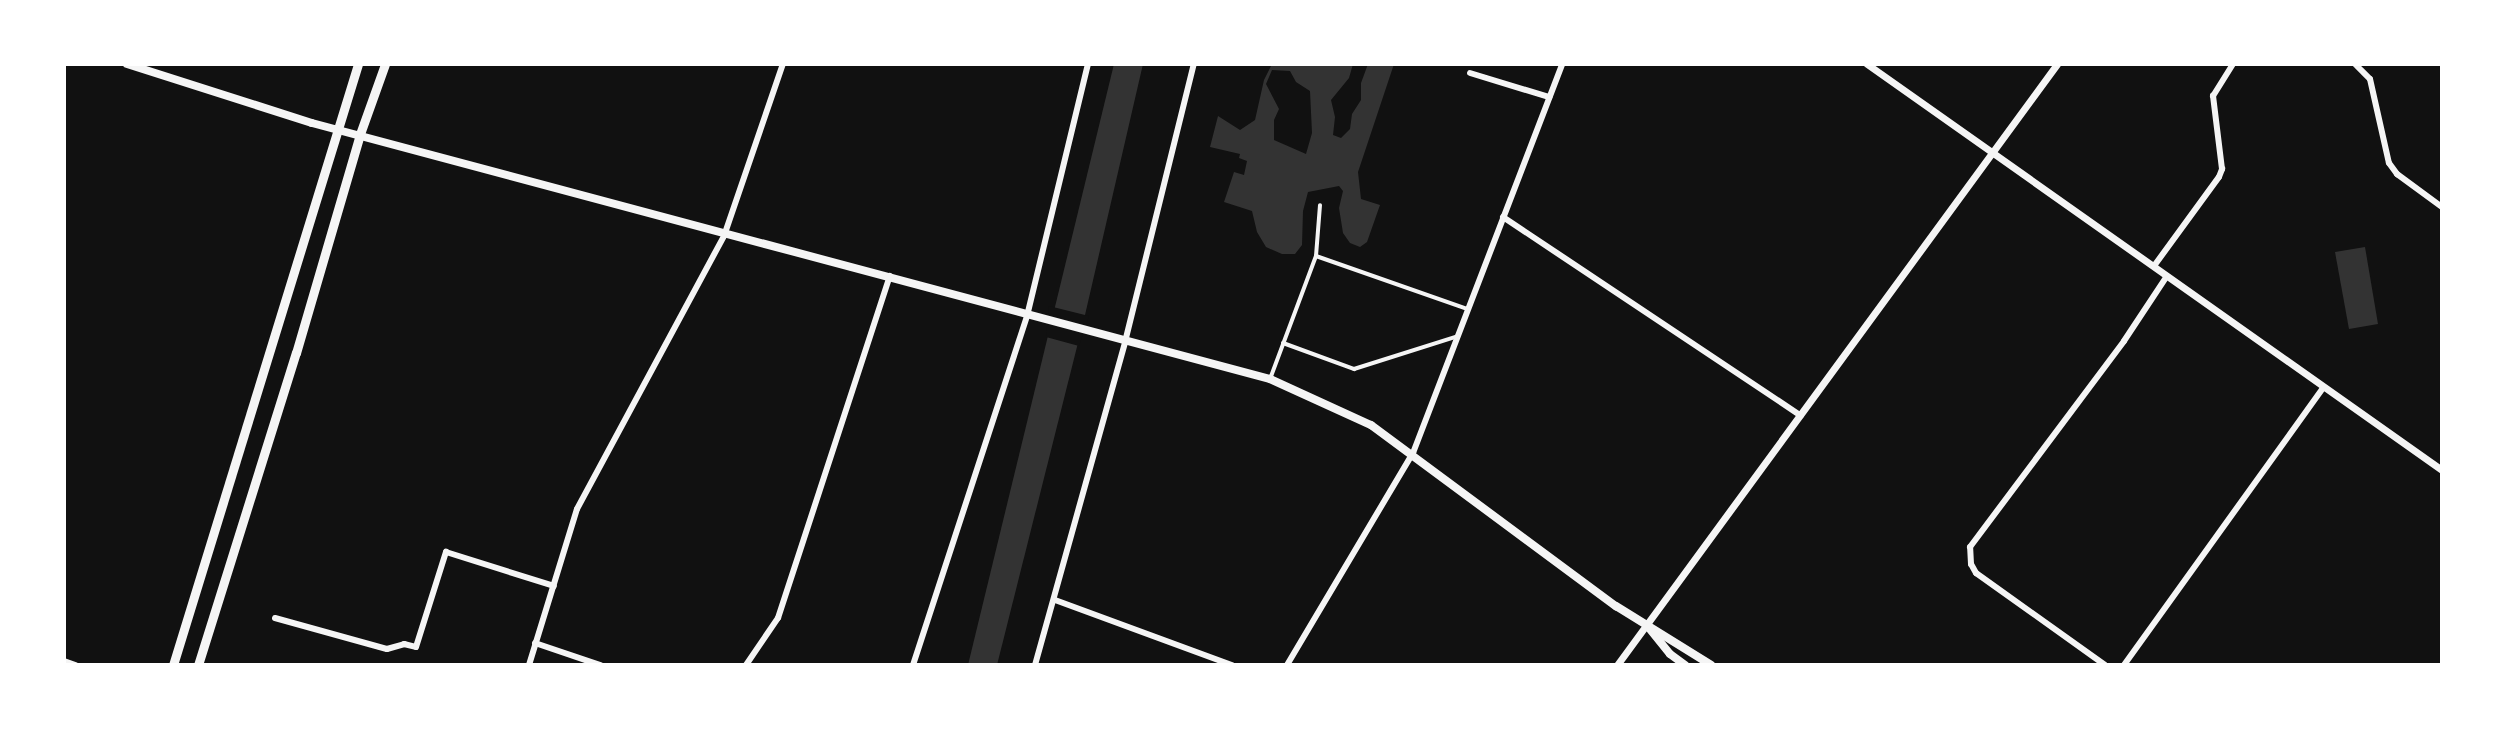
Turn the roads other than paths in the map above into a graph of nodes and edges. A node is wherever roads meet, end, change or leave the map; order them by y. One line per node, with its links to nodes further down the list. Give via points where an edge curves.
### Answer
1 (127, 64): 14 (main road)
2 (358, 64): 14 (main road)
3 (385, 64): 15 (main road)
4 (783, 64): 20 (street)
5 (1088, 64): 26 (street)
6 (1194, 64): 28 (street)
7 (1562, 64): 13 (street)
8 (1867, 64): 16 (street)
9 (2057, 64): 16 (street)
10 (2233, 64): 22 (street, via 2213,96 2219,177)
11 (2355, 64): 18 (street, via 2370,79 2389,163)
12 (1470, 73): 13 (street)
13 (1549, 97): 19 (street)
14 (335, 129): 15 (main road); 42 (main road)
15 (360, 134): 20 (main road); 43 (main road)
16 (1995, 152): 22 (street); 32 (street)
17 (1320, 205): 21 (street)
18 (2442, 207)
19 (1503, 217): 25 (street); 32 (street)
20 (724, 236): 23 (main road); 35 (street, via 588,486)
21 (1316, 256): 25 (street); 29 (street)
22 (2154, 266): 24 (street)
23 (890, 276): 26 (main road); 46 (street, via 778,618)
24 (2167, 276): 31 (street); 54 (street, via 1970,547 1976,573)
25 (1467, 309): 27 (street)
26 (1027, 316): 28 (main road); 47 (street)
27 (1458, 336): 29 (street, via 1354,369); 33 (street)
28 (1125, 342): 30 (main road); 36 (street)
29 (1283, 343): 30 (street)
30 (1270, 379): 33 (main road, via 1371,425)
31 (2323, 388): 34 (street); 55 (street)
32 (1801, 416): 38 (street)
33 (1413, 453): 38 (main road); 50 (street)
34 (2442, 470)
35 (554, 586): 37 (street, via 446,552 416,647 387,649); 39 (street)
36 (1055, 600): 48 (street); 49 (street)
37 (275, 618)
38 (1646, 624): 51 (street); 52 (main road); 53 (main road)
39 (535, 643): 44 (street); 45 (street)
40 (64, 661): 41 (street)
41 (75, 665)
42 (173, 665)
43 (198, 665)
44 (529, 665)
45 (600, 665)
46 (746, 665)
47 (913, 665)
48 (1035, 665)
49 (1232, 665)
50 (1287, 665)
51 (1617, 665)
52 (1685, 665)
53 (1711, 665)
54 (2105, 665)
55 (2124, 665)

